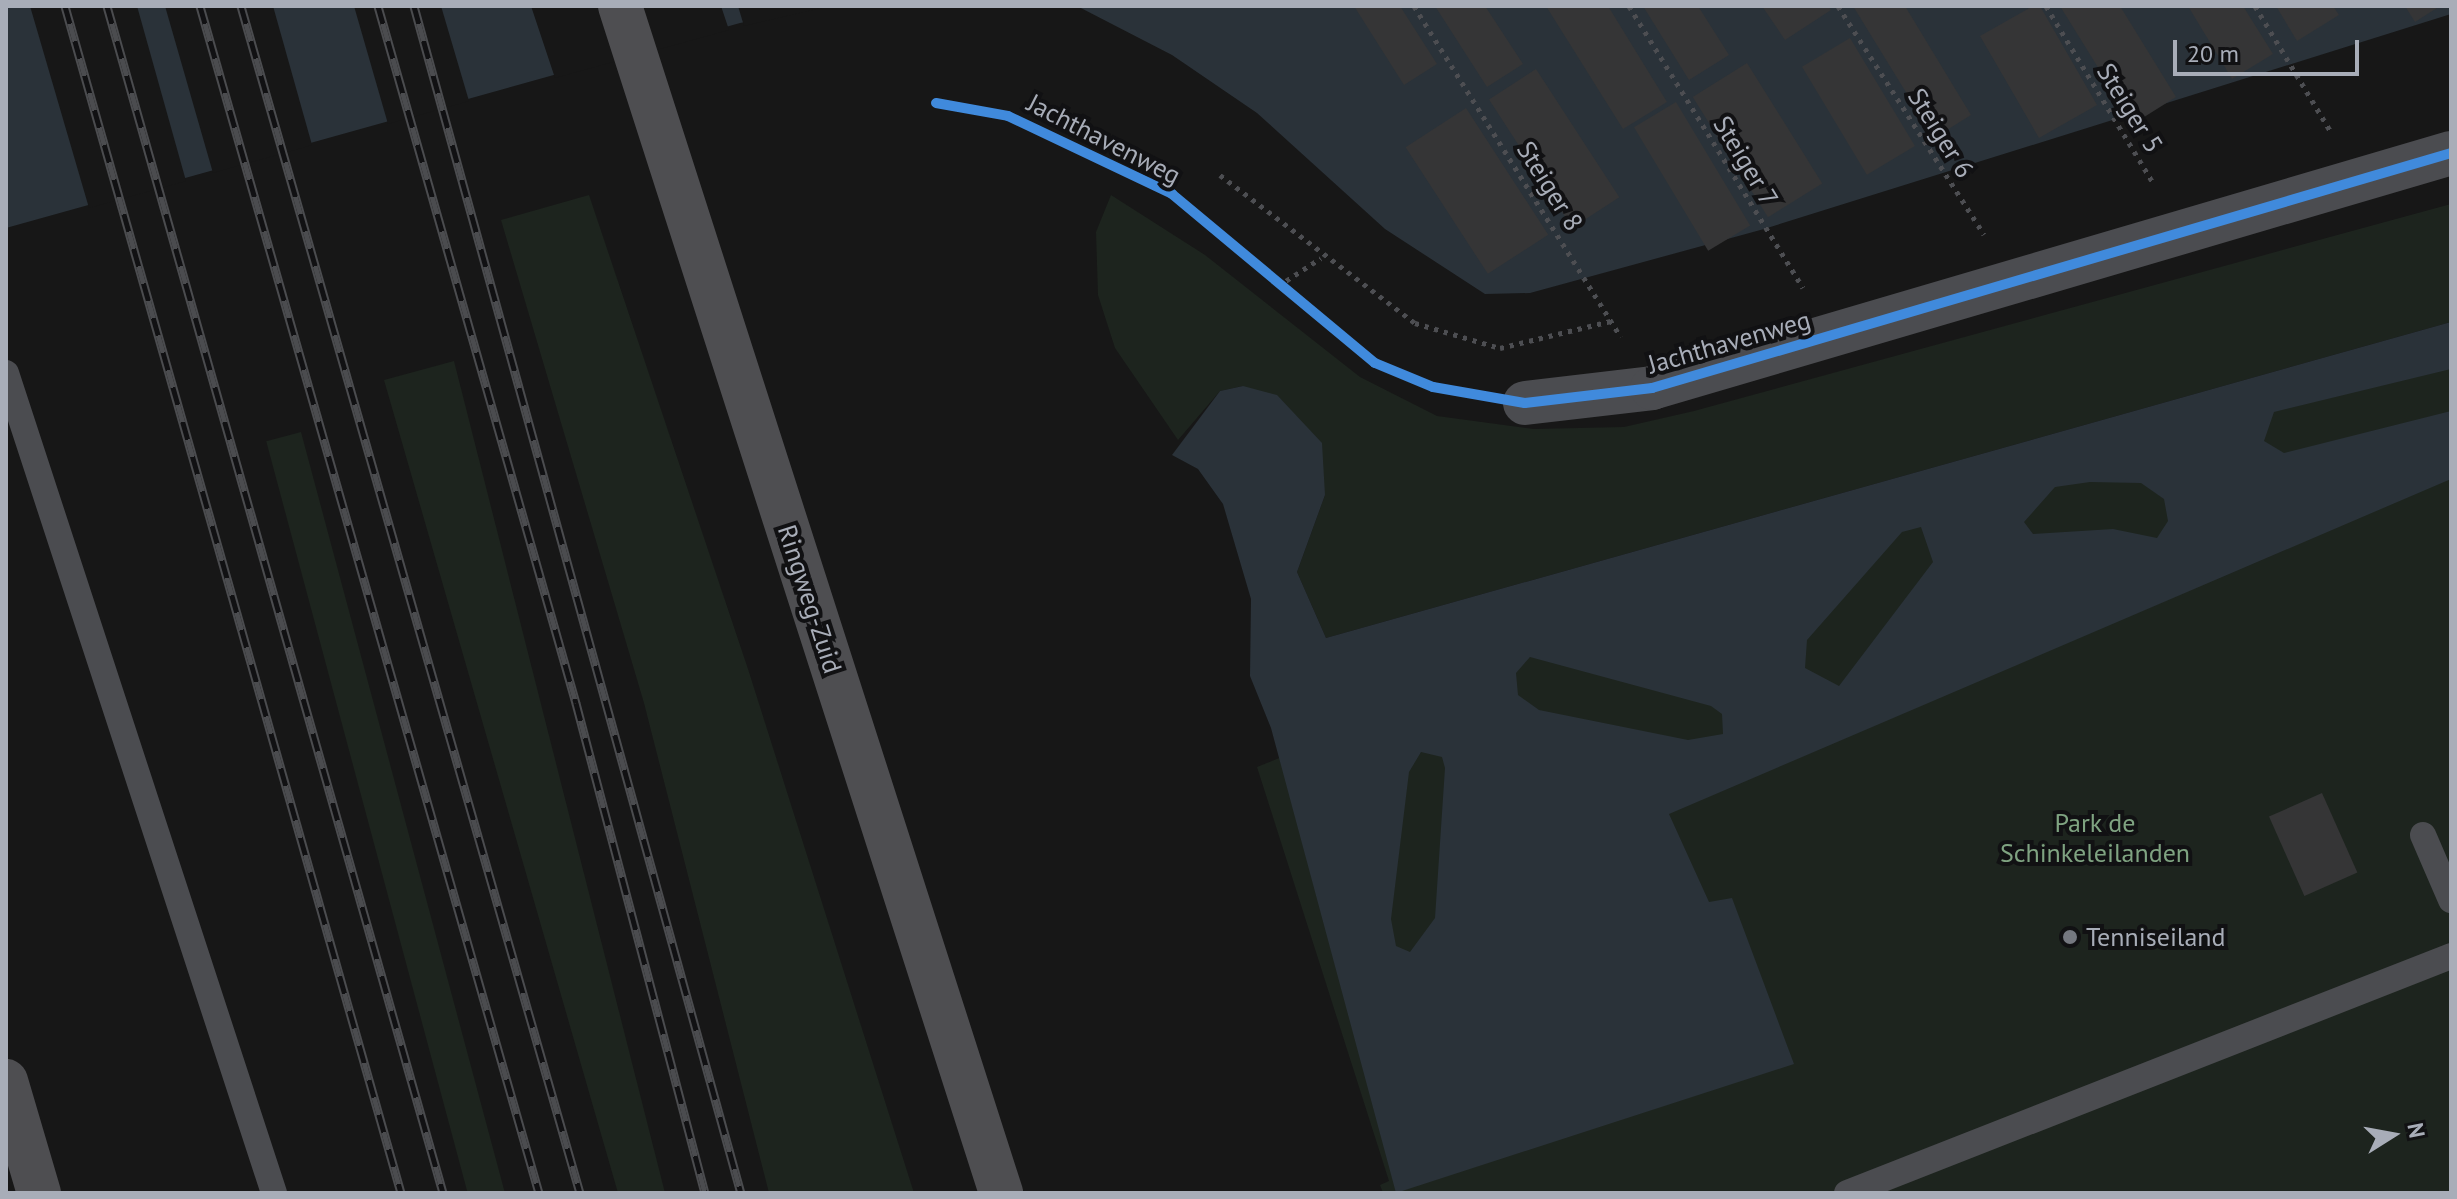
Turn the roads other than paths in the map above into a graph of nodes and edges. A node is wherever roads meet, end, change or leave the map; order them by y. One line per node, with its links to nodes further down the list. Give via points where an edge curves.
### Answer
1 (620, 6): 11 (highway, Ringweg-Zuid)
2 (2451, 153): 4 (street, Jachthavenweg, via 1652,388)
3 (6, 373): 10 (lane)
4 (1525, 403)
5 (2423, 835): 6 (lane)
6 (2451, 900)
7 (2451, 956): 12 (lane)
8 (6, 1081): 9 (highway)
9 (39, 1193)
10 (274, 1193)
11 (1001, 1193)
12 (1847, 1193)

